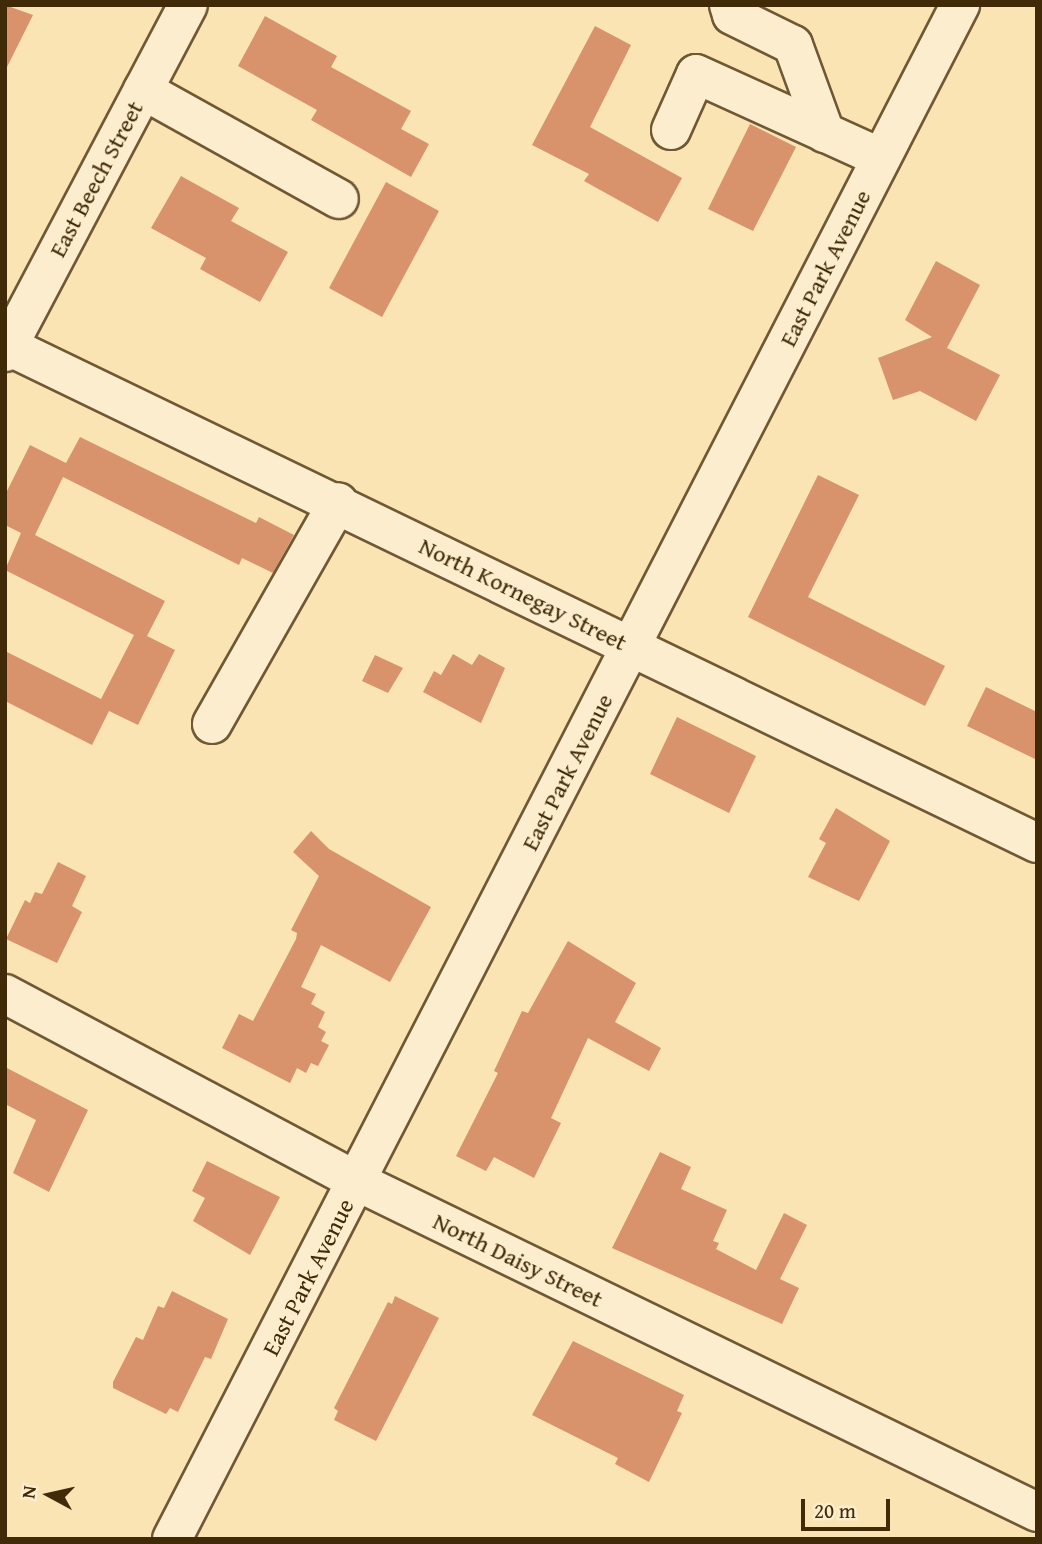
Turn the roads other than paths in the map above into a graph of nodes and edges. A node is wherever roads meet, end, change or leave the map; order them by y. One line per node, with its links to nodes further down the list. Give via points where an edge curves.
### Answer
1 (188, 5): 4 (street, East Beech Street)
2 (729, 5): 6 (street, via 732,15 793,45)
3 (960, 5): 7 (street, East Park Avenue)
4 (143, 90): 8 (street); 9 (street, East Beech Street)
5 (671, 130): 6 (street, via 696,74)
6 (825, 133): 7 (street)
7 (881, 158): 11 (street, East Park Avenue)
8 (339, 199)
9 (7, 349): 10 (street, North Kornegay Street)
10 (338, 502): 11 (street, North Kornegay Street); 12 (street)
11 (631, 648): 13 (street, North Kornegay Street); 15 (street, East Park Avenue)
12 (212, 724)
13 (1037, 843)
14 (5, 995): 15 (street, North Daisy Street)
15 (358, 1182): 16 (street, North Daisy Street); 17 (street, East Park Avenue)
16 (1037, 1512)
17 (172, 1539)

